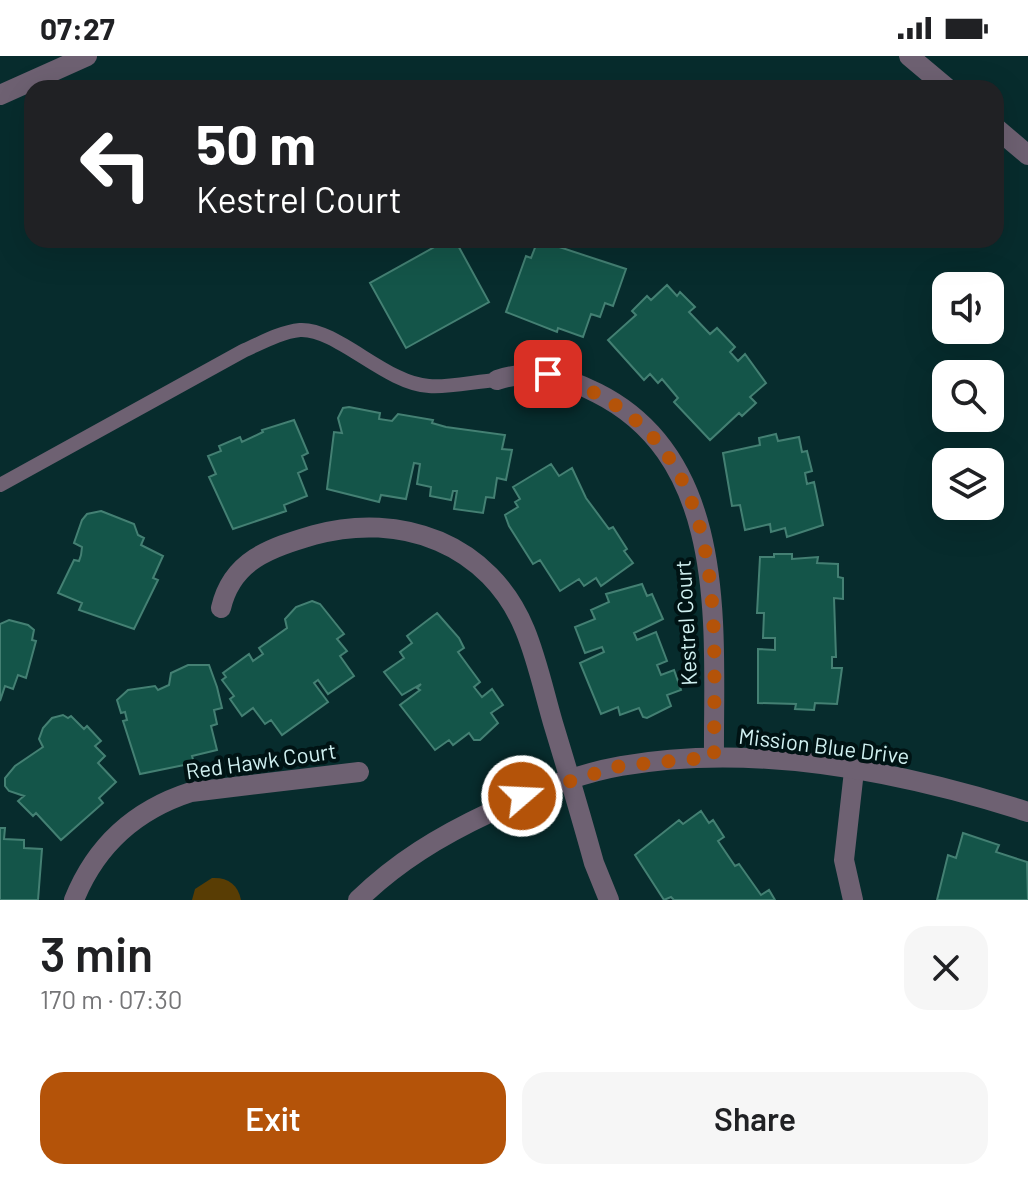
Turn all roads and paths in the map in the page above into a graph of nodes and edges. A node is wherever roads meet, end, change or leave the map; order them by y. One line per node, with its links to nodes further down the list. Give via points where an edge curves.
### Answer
1 (87, 56): 3 (street)
2 (909, 56): 4 (street)
3 (33, 80)
4 (938, 80)
5 (24, 84): 6 (street)
6 (0, 95)
7 (1004, 135): 8 (street)
8 (1028, 155)
9 (497, 380): 10 (lane, via 430,387 390,374 320,334 284,333); 12 (street, Kestrel Court, via 548,374 612,400 662,448 679,476 705,539 711,572)
10 (0, 485)
11 (221, 608): 15 (street, via 225,588 240,567 291,542 359,528 405,530 444,541 486,570 515,610 533,652)
12 (714, 757): 13 (street, Mission Blue Drive); 15 (street, Mission Blue Drive, via 620,766)
13 (854, 771): 16 (street, Mission Blue Drive, via 924,783); 20 (street, via 844,860)
14 (359, 772): 17 (street, Red Hawk Court, via 191,792 165,800 138,815 98,854)
15 (570, 780): 18 (street, Mission Blue Drive, via 522,796 435,840); 19 (street)
16 (1028, 812)
17 (74, 900)
18 (358, 900)
19 (609, 900)
20 (853, 900)

